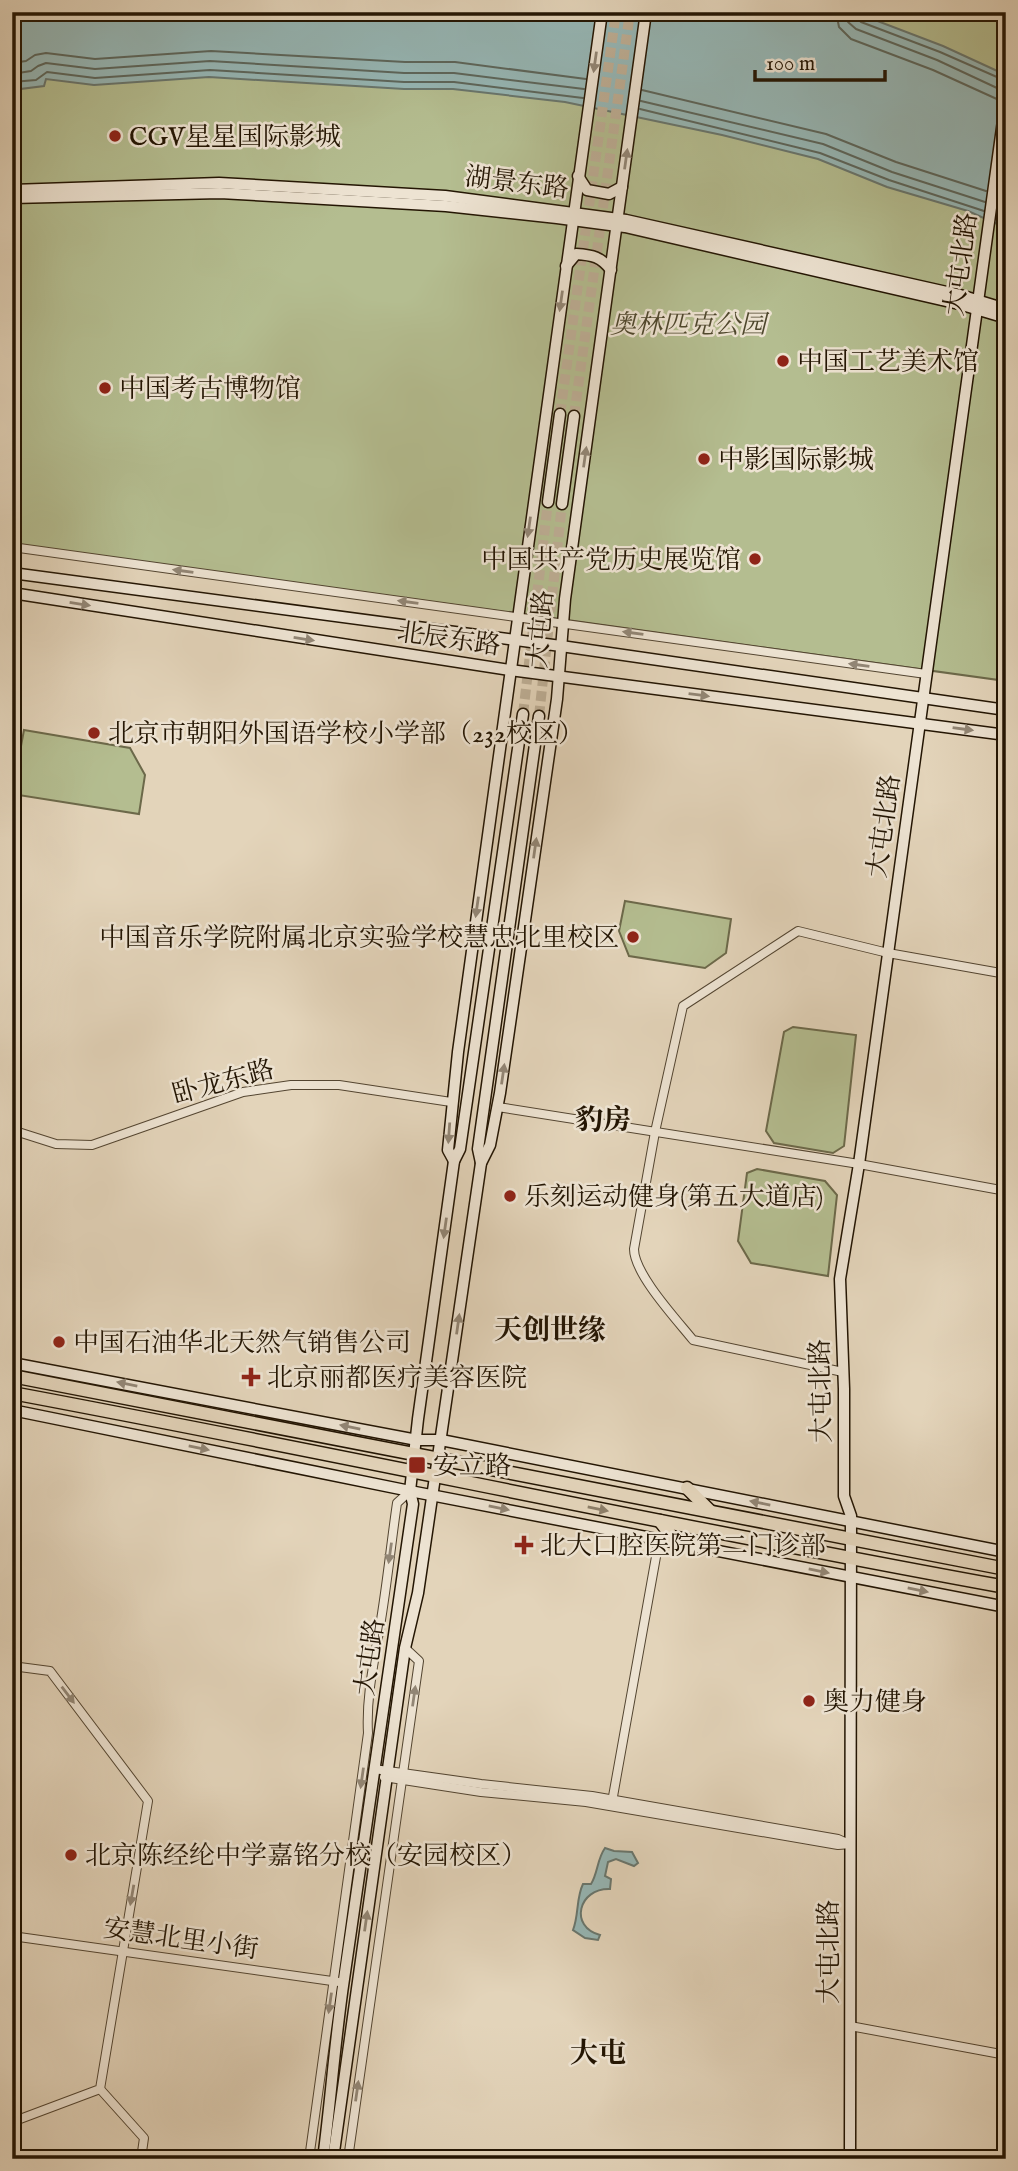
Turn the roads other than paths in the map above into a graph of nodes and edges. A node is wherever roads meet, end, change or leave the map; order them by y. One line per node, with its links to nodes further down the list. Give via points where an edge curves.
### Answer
1 (602, 12): 4 (street, 大屯路, one-way to 4)
2 (646, 12): 5 (street, 大屯路, one-way to 2)
3 (1006, 99): 12 (street, 大屯北路)
4 (578, 176): 5 (street, via 587,190 610,194); 8 (street, 大屯路)
5 (622, 187): 9 (street, 大屯路)
6 (12, 190): 8 (street, 湖景东路, via 219,183 444,196)
7 (12, 198): 8 (street, 湖景东路, via 220,193)
8 (573, 216): 9 (street, 湖景东路); 10 (street, 大屯路)
9 (618, 223): 11 (street, 大屯路); 12 (street, 湖景东路, via 796,256)
10 (566, 266): 11 (street, via 576,254 588,254 601,258); 22 (street, 大屯路, one-way to 22)
11 (611, 270): 23 (street, 大屯路, one-way to 11)
12 (977, 305): 13 (street, 湖景东路); 14 (street, 湖景东路); 27 (street, 大屯北路)
13 (1006, 309)
14 (1006, 318)
15 (560, 414): 17 (street)
16 (574, 416): 18 (street)
17 (548, 502)
18 (562, 504)
19 (12, 547): 22 (street, 北辰东路, one-way to 19)
20 (12, 573): 24 (street, 北辰东路)
21 (12, 593): 26 (street, 北辰东路, one-way to 26)
22 (517, 617): 23 (street, 北辰东路); 24 (street, 大屯路)
23 (563, 623): 25 (street, 大屯路); 27 (street, 北辰东路, one-way to 23)
24 (515, 640): 25 (street, 北辰东路); 26 (street, 大屯路)
25 (561, 646): 28 (street, 大屯路); 29 (street, 北辰东路)
26 (510, 670): 28 (street, 北辰东路); 37 (street, 大屯路, one-way to 37)
27 (926, 674): 29 (street, 大屯北路)
28 (559, 676): 33 (street, 北辰东路, one-way to 33); 38 (street, 大屯路, one-way to 28)
29 (924, 698): 30 (street, 北辰东路); 33 (street, 大屯北路)
30 (1006, 710)
31 (523, 714): 41 (street, 大屯路, via 460,1150)
32 (539, 716): 42 (street, 大屯路, via 478,1149)
33 (920, 723): 34 (street, 北辰东路, one-way to 34); 35 (street, 大屯北路)
34 (1006, 735)
35 (888, 953): 36 (street); 40 (street, via 798,931 683,1006); 43 (street, 大屯北路)
36 (1006, 974)
37 (451, 1102): 39 (street, 卧龙东路, via 339,1085 291,1085 243,1092 92,1145 56,1144); 41 (street, 大屯路, one-way to 41, via 448,1150)
38 (498, 1107): 40 (street); 42 (street, 大屯路)
39 (12, 1130)
40 (655, 1132): 43 (street); 46 (street, via 634,1258 679,1325 693,1340)
41 (454, 1161): 50 (street, 大屯路, one-way to 50)
42 (481, 1163): 51 (street, 大屯路, one-way to 42)
43 (859, 1164): 44 (street); 46 (street, 大屯北路, via 840,1279)
44 (1006, 1191)
45 (12, 1363): 50 (street, one-way to 45)
46 (843, 1372): 61 (street, 大屯北路, via 844,1496)
47 (12, 1377): 52 (main road)
48 (12, 1393): 54 (main road)
49 (12, 1410): 57 (street, one-way to 57)
50 (417, 1440): 51 (street); 52 (street, 大屯路)
51 (441, 1440): 53 (street, 大屯路); 56 (street)
52 (415, 1455): 53 (main road); 54 (street, 大屯路)
53 (438, 1459): 55 (street, 大屯路); 59 (main road)
54 (413, 1473): 55 (main road); 57 (street, 大屯路)
55 (435, 1477): 58 (street, 大屯路); 60 (main road, one-way to 60)
56 (687, 1488): 59 (main road); 61 (street, one-way to 56)
57 (410, 1491): 58 (street); 73 (street, 大屯路, via 413,1504); 80 (street, one-way to 80, via 397,1503 369,1689 368,1733)
58 (432, 1495): 63 (street, one-way to 63); 71 (street, 大屯路)
59 (710, 1511): 62 (main road)
60 (660, 1521): 64 (main road); 66 (main road)
61 (851, 1521): 62 (street, 大屯北路); 65 (street)
62 (851, 1537): 66 (street, 大屯北路); 67 (main road)
63 (659, 1540): 64 (street); 76 (street)
64 (677, 1543): 68 (street, one-way to 68)
65 (1006, 1552)
66 (851, 1559): 68 (street, 大屯北路); 69 (main road)
67 (1006, 1569)
68 (851, 1577): 70 (street, one-way to 70); 77 (street, 大屯北路)
69 (1006, 1587)
70 (1006, 1607)
71 (405, 1648): 74 (street, 大屯路); 75 (street, one-way to 71, via 419,1661)
72 (12, 1666): 79 (street, one-way to 79, via 50,1671 148,1801)
73 (374, 1769): 74 (street); 80 (street, 大屯路)
74 (387, 1775): 75 (street); 88 (street, 大屯路, one-way to 74)
75 (402, 1777): 76 (street); 89 (street, one-way to 75)
76 (612, 1803): 77 (street)
77 (851, 1844): 81 (street, 大屯北路)
78 (12, 1936): 79 (street, 安慧北里小街)
79 (122, 1951): 80 (street, 安慧北里小街); 83 (street)
80 (338, 1982): 86 (street, one-way to 86); 87 (street, 大屯路)
81 (850, 2026): 82 (street); 90 (street, 大屯北路)
82 (1006, 2054)
83 (100, 2088): 84 (street); 85 (street, via 144,2138)
84 (12, 2122)
85 (141, 2159)
86 (309, 2159)
87 (323, 2159)
88 (333, 2159)
89 (348, 2159)
90 (850, 2159)

